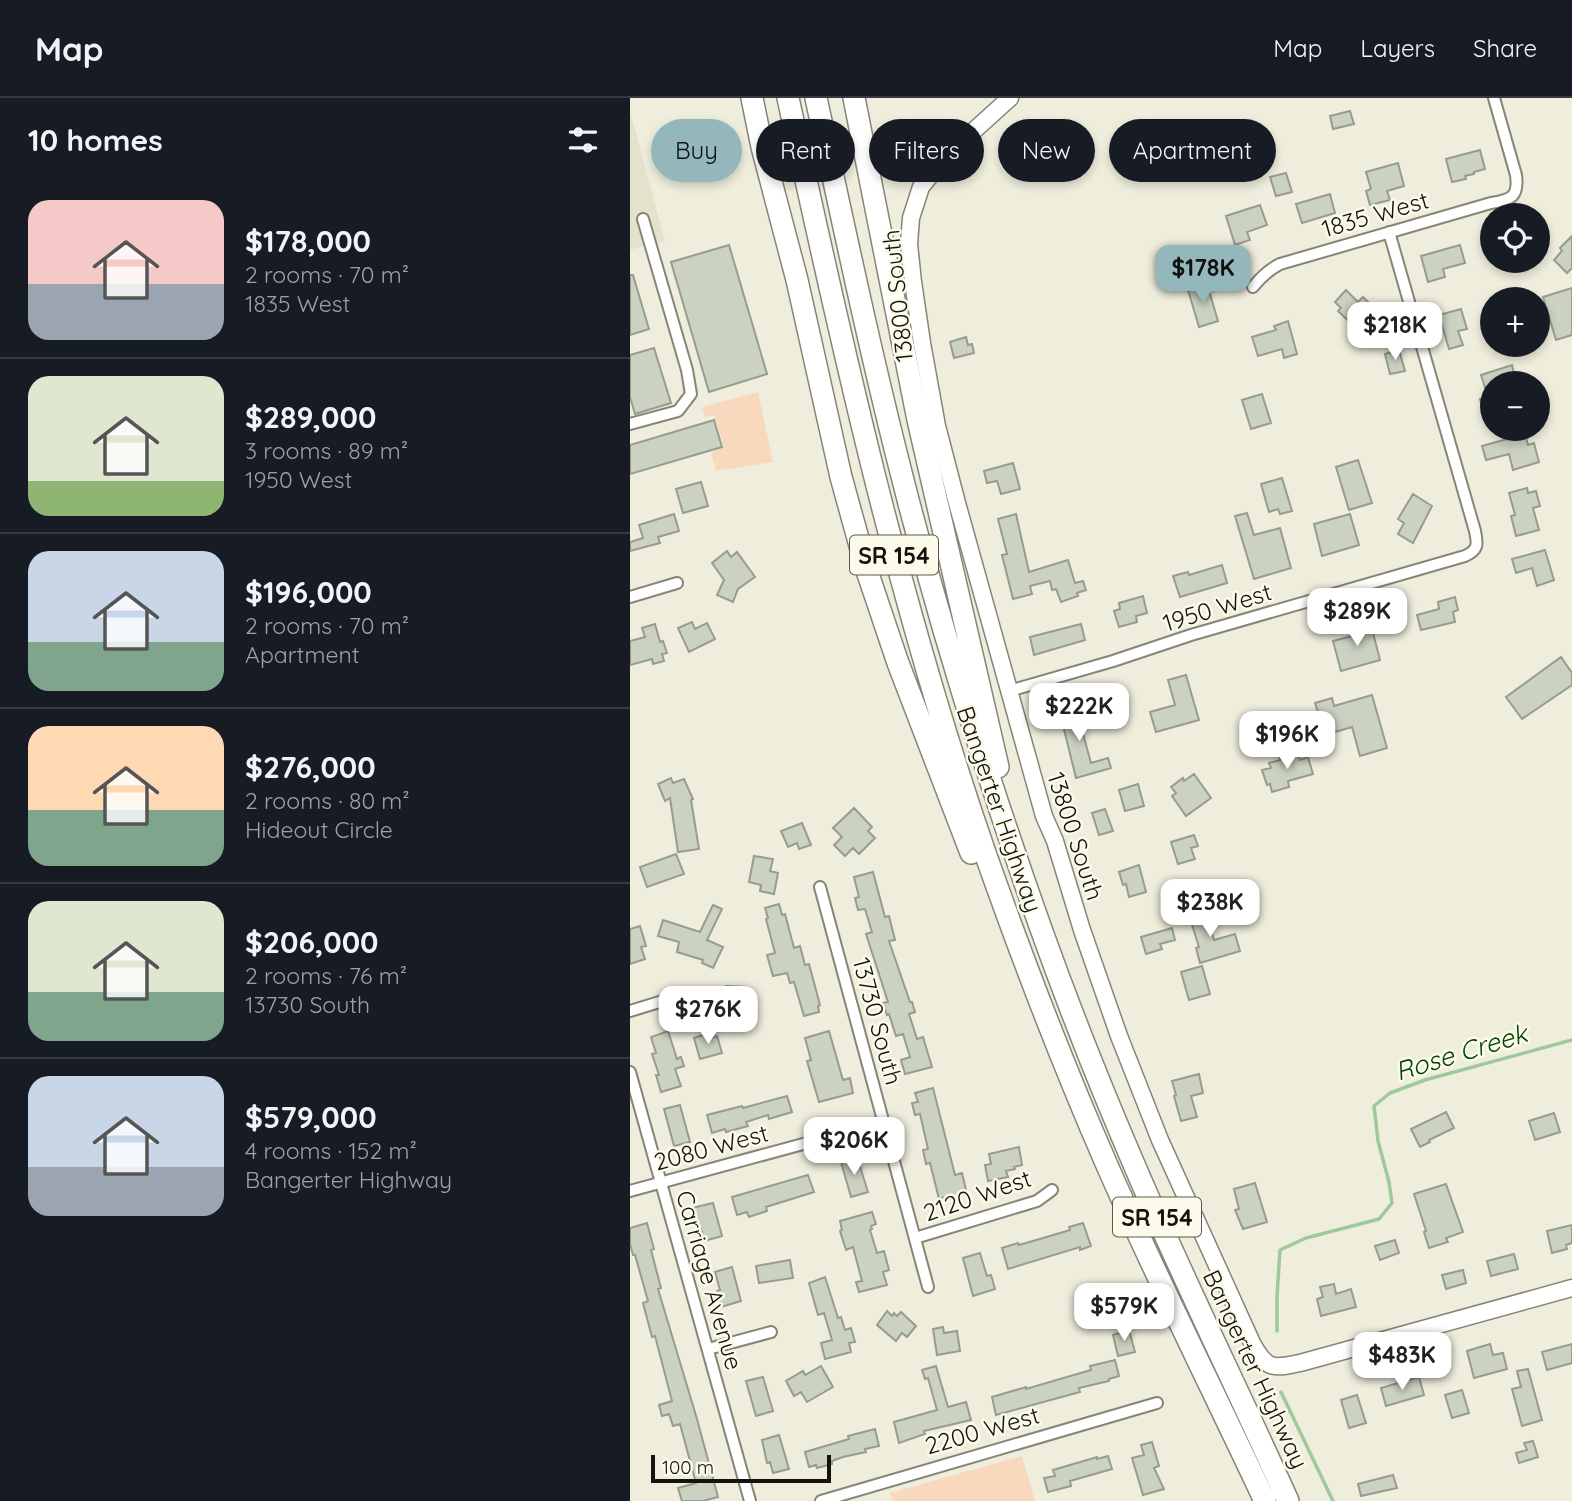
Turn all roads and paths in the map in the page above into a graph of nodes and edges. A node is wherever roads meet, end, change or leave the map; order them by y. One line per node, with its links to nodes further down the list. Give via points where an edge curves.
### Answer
1 (741, 98): 9 (highway)
2 (752, 98): 8 (highway)
3 (1010, 98): 17 (street, 13800 South, via 948,154 920,187 909,244 935,416)
4 (1494, 98): 12 (street, 1835 West, via 1518,184 1515,193 1507,201)
5 (816, 99): 19 (highway, Bangerter Highway / SR 154, via 924,560 981,753)
6 (789, 101): 20 (highway, Bangerter Highway / SR 154, via 852,387 903,586 964,790)
7 (857, 103): 19 (highway, via 918,420)
8 (756, 119)
9 (756, 133)
10 (771, 182): 20 (highway, via 841,477 882,617 981,878)
11 (643, 219): 14 (street, via 691,394 678,411)
12 (1389, 232): 13 (street, 1835 West, via 1280,264); 17 (street, 1950 West, via 1475,531 1473,552)
13 (1253, 287)
14 (630, 424)
15 (677, 583): 16 (street)
16 (630, 597)
17 (1009, 691): 30 (street, 13800 South, via 1044,816 1124,1049 1160,1140 1263,1359 1277,1368 1300,1363)
18 (820, 887): 24 (street, 13730 South)
19 (1041, 928): 37 (highway, Bangerter Highway / SR 154, via 1139,1176)
20 (1037, 995): 36 (highway, Bangerter Highway / SR 154, via 1108,1167)
21 (679, 996): 22 (street)
22 (630, 1011)
23 (630, 1072): 25 (street, Carriage Avenue)
24 (884, 1122): 25 (street, 2080 West); 28 (street, 13730 South)
25 (661, 1182): 27 (street, 2080 West); 32 (street, Carriage Avenue)
26 (1052, 1190): 28 (street, 2120 West, via 1037,1201)
27 (630, 1191)
28 (915, 1238): 29 (street, 13730 South)
29 (928, 1287)
30 (1572, 1288)
31 (771, 1332): 32 (street)
32 (708, 1349): 34 (street, Carriage Avenue)
33 (1157, 1403): 35 (street, 2200 West)
34 (750, 1501)
35 (825, 1501)
36 (1265, 1501)
37 (1288, 1501)

